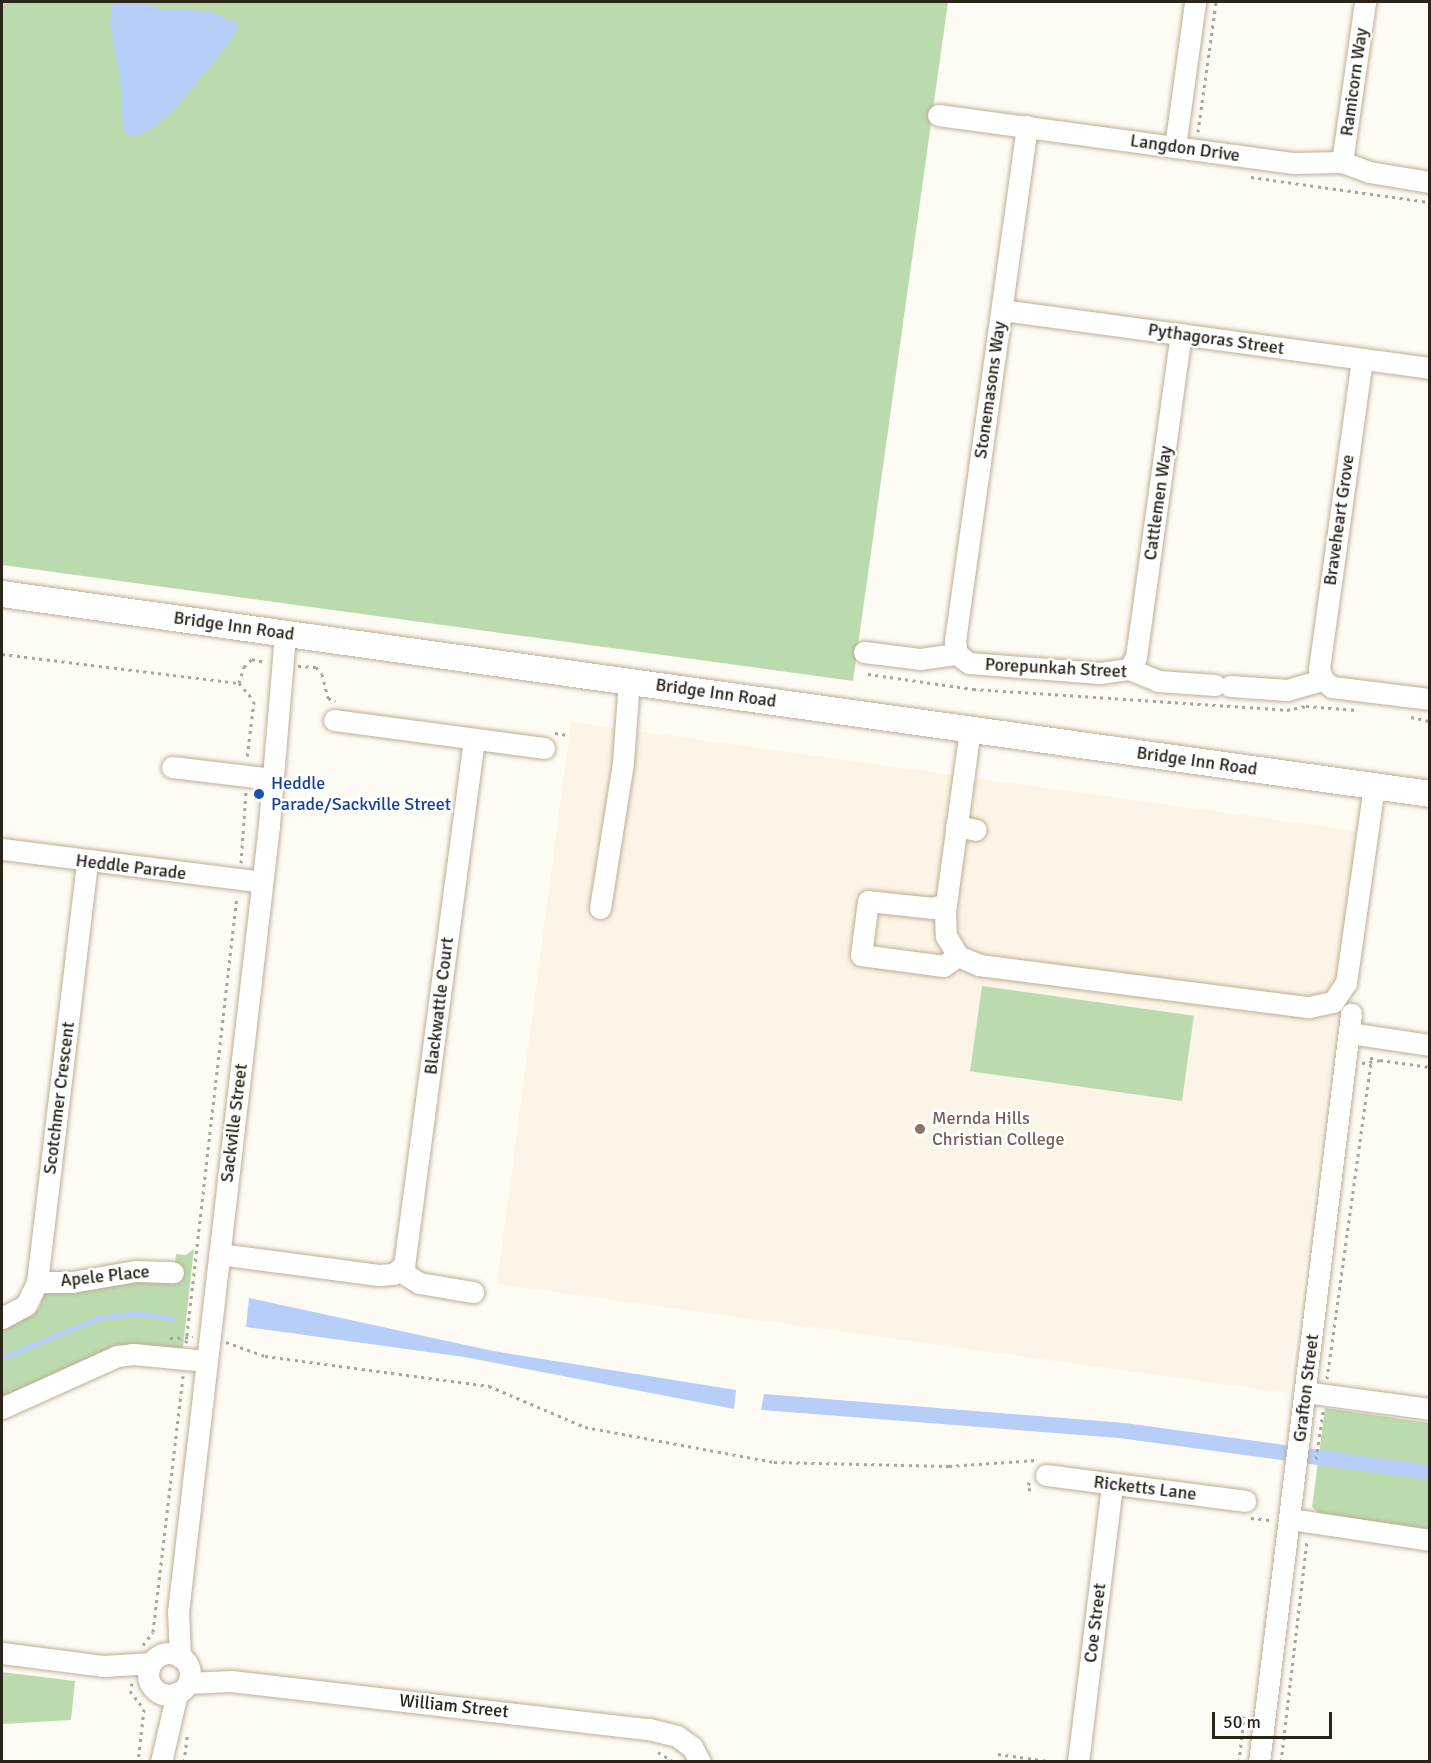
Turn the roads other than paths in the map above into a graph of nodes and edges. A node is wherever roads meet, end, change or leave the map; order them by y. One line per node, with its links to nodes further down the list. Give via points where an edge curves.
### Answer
1 (1195, 2): 5 (street)
2 (1365, 2): 6 (street, Ramicorn Way)
3 (938, 114): 4 (street, Langdon Drive)
4 (1027, 126): 5 (street, Langdon Drive); 8 (street, Stonemasons Way)
5 (1174, 147): 6 (street, Langdon Drive, via 1294,163)
6 (1342, 162): 7 (street, Langdon Drive, via 1369,172)
7 (1430, 182)
8 (1002, 309): 9 (street, Pythagoras Street); 15 (street, Stonemasons Way)
9 (1181, 334): 10 (street, Pythagoras Street); 16 (street, Cattlemen Way, via 1136,657)
10 (1362, 359): 11 (street, Pythagoras Street); 18 (street, Braveheart Grove, via 1319,662)
11 (1430, 368)
12 (2, 594): 13 (main road, Bridge Inn Road)
13 (285, 633): 17 (main road, Bridge Inn Road); 25 (street, Sackville Street)
14 (864, 652): 15 (street, Porepunkah Street, via 920,659)
15 (957, 654): 16 (street, Porepunkah Street, via 974,663 1100,673)
16 (1129, 669): 18 (street, Porepunkah Street, via 1158,681 1287,690)
17 (629, 680): 21 (main road, Bridge Inn Road); 32 (street, via 623,762)
18 (1323, 680): 19 (street, via 1341,689)
19 (1430, 699)
20 (334, 720): 22 (street)
21 (970, 729): 26 (main road, Bridge Inn Road); 31 (street, via 966,828)
22 (474, 739): 23 (street); 36 (street, Blackwattle Court, via 406,1261)
23 (544, 748)
24 (172, 767): 25 (street)
25 (272, 778): 30 (street, Sackville Street)
26 (1374, 786): 27 (main road, Bridge Inn Road); 33 (street, via 1346,983 1333,1002 1309,1007 979,965)
27 (1430, 794)
28 (2, 849): 29 (street, Heddle Parade)
29 (87, 861): 30 (street, Heddle Parade); 38 (street, Scotchmer Crescent)
30 (262, 882): 35 (street, Sackville Street)
31 (946, 904): 33 (street, via 946,936); 33 (street, via 933,908 868,901 861,955 943,966)
32 (600, 908)
33 (958, 956)
34 (1430, 1045): 42 (street, Grafton Street, via 1374,1037 1350,1023)
35 (219, 1254): 36 (street, via 379,1275); 41 (street, Sackville Street)
36 (400, 1271): 39 (street, via 419,1283)
37 (173, 1272): 38 (street, Apele Place, via 136,1271 72,1282)
38 (37, 1282): 40 (street, Scotchmer Crescent, via 26,1305)
39 (473, 1292)
40 (2, 1318)
41 (207, 1361): 43 (street, via 117,1356); 51 (street, Sackville Street, via 178,1612)
42 (1314, 1404): 44 (street); 48 (street, Grafton Street, via 1293,1492)
43 (2, 1407)
44 (1430, 1409)
45 (1037, 1473): 46 (street, Ricketts Lane)
46 (1113, 1484): 47 (street, Ricketts Lane); 54 (street, Coe Street)
47 (1245, 1501)
48 (1299, 1521): 49 (street); 55 (street, Grafton Street)
49 (1430, 1540)
50 (2, 1653): 51 (street, William Street)
51 (166, 1671): 52 (street, Sackville Street); 53 (street, William Street, via 649,1729 677,1736 692,1747)
52 (161, 1761)
53 (700, 1761)
54 (1078, 1761)
55 (1259, 1761)

